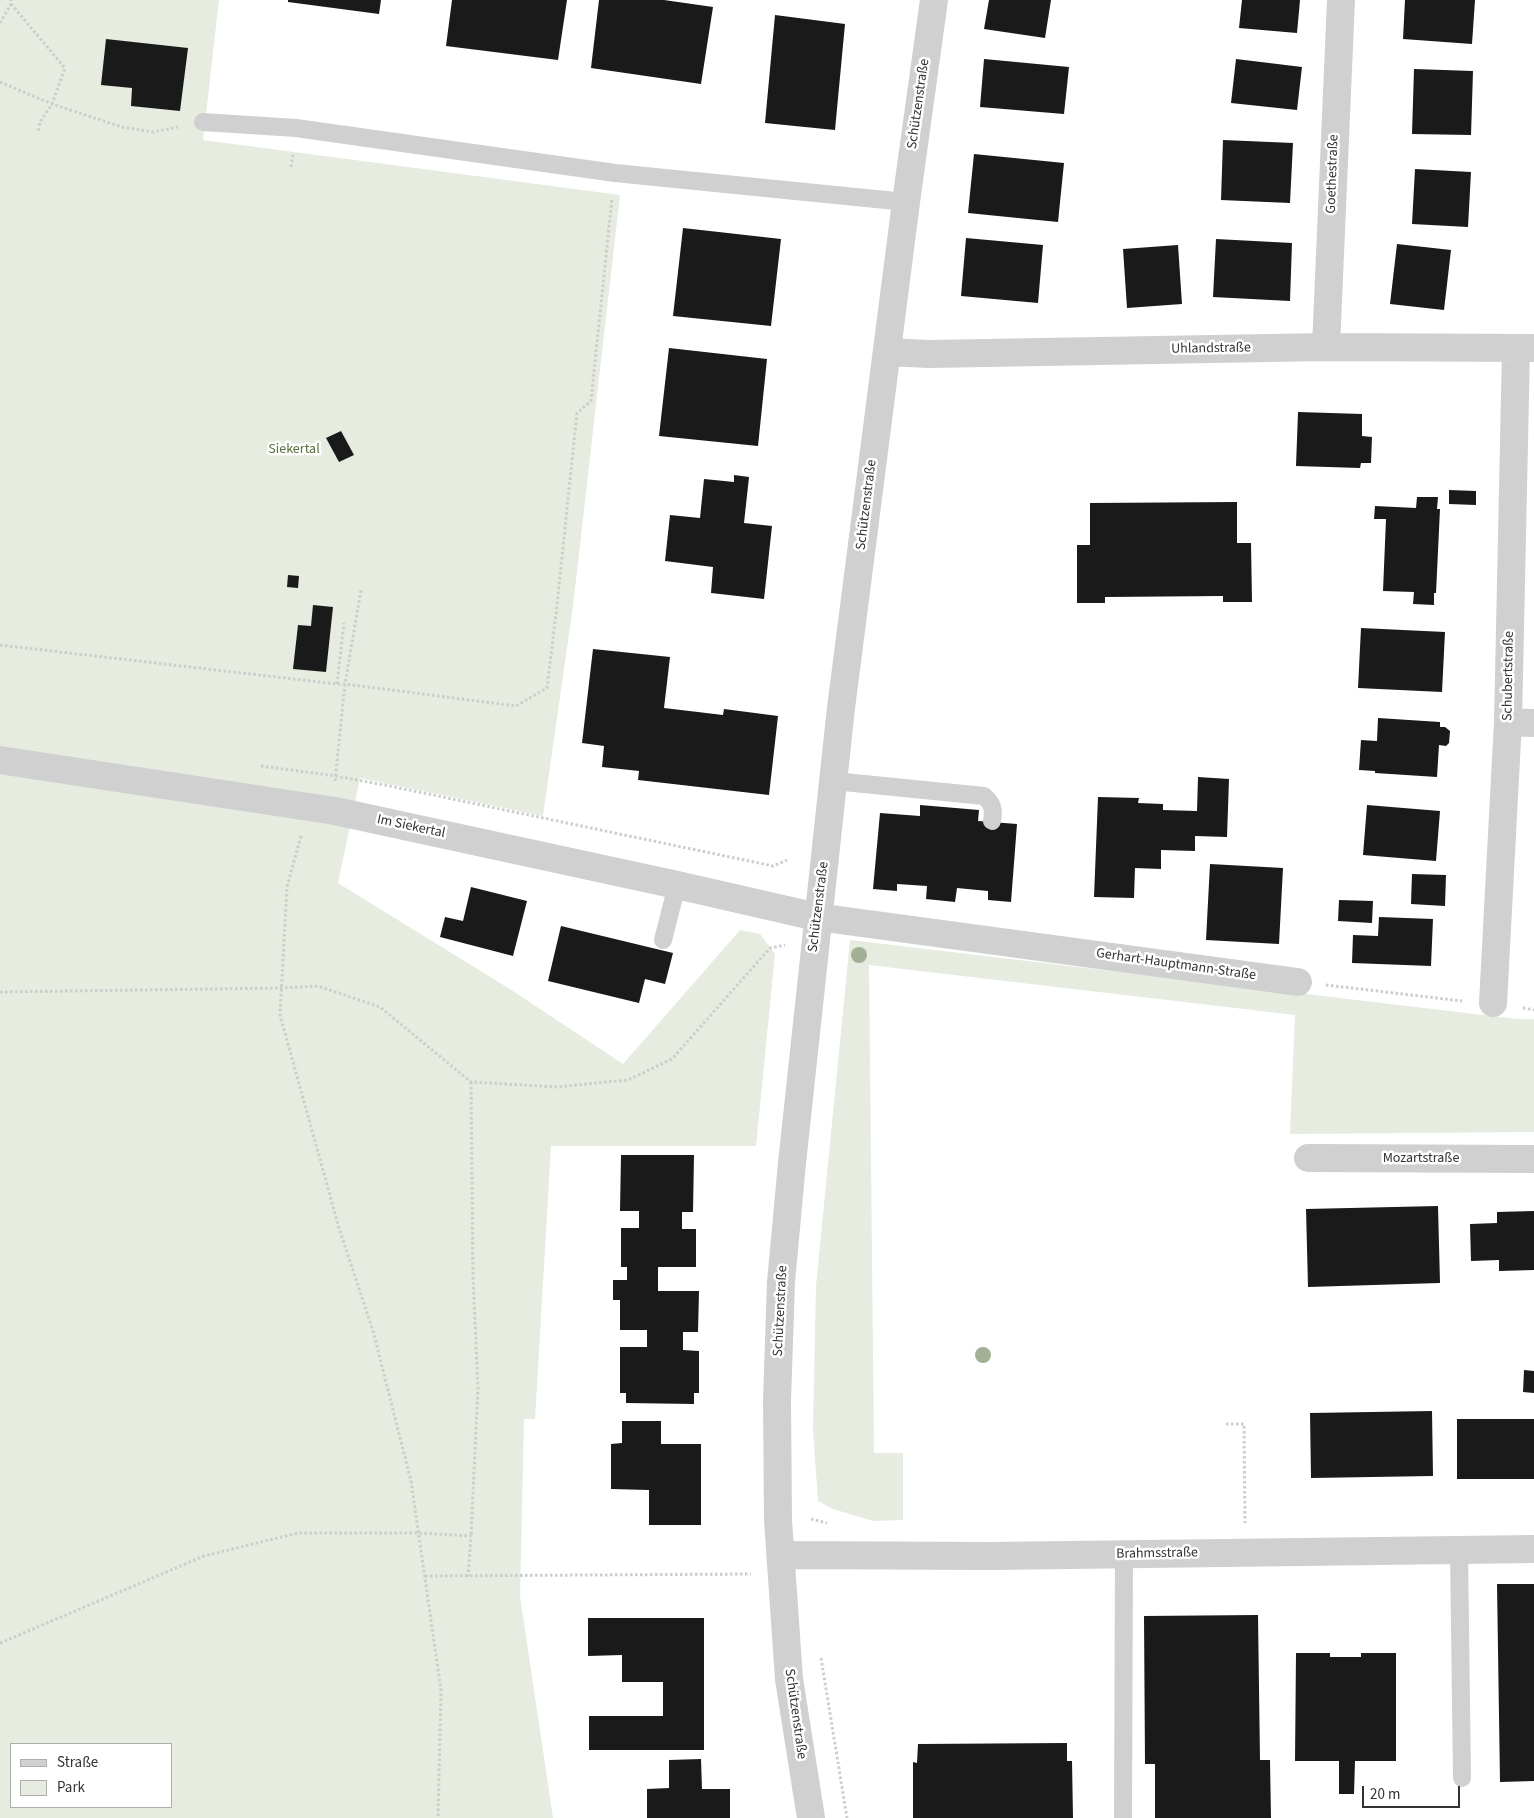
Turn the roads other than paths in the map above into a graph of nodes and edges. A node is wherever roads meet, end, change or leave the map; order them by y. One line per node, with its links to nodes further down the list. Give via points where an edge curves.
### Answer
1 (934, 0): 4 (street, Schützenstraße)
2 (1341, 0): 5 (street, Goethestraße)
3 (203, 122): 4 (lane, via 296,128 615,173)
4 (906, 202): 7 (street, Schützenstraße)
5 (1326, 347): 6 (street, Uhlandstraße); 7 (street, Uhlandstraße)
6 (1525, 348): 8 (street, Schubertstraße)
7 (888, 352): 10 (street, Schützenstraße)
8 (1521, 723): 16 (street, Schubertstraße)
9 (0, 760): 12 (street, Im Siekertal, via 335,811)
10 (834, 781): 11 (lane, via 984,796 992,803); 13 (street, Schützenstraße)
11 (992, 821)
12 (677, 885): 13 (street, Im Siekertal); 14 (lane)
13 (818, 917): 15 (street, Gerhart-Hauptmann-Straße); 22 (street, Schützenstraße, via 781,1282 776,1427)
14 (663, 940)
15 (1298, 982)
16 (1493, 1003)
17 (1308, 1158): 18 (street, Mozartstraße)
18 (1534, 1159)
19 (1534, 1549): 20 (street, Brahmsstraße)
20 (1459, 1550): 21 (street, Brahmsstraße); 23 (lane)
21 (1124, 1555): 22 (street, Brahmsstraße, via 991,1556); 25 (lane)
22 (781, 1565): 24 (street, Schützenstraße, via 789,1679)
23 (1462, 1778)
24 (811, 1818)
25 (1123, 1818)

